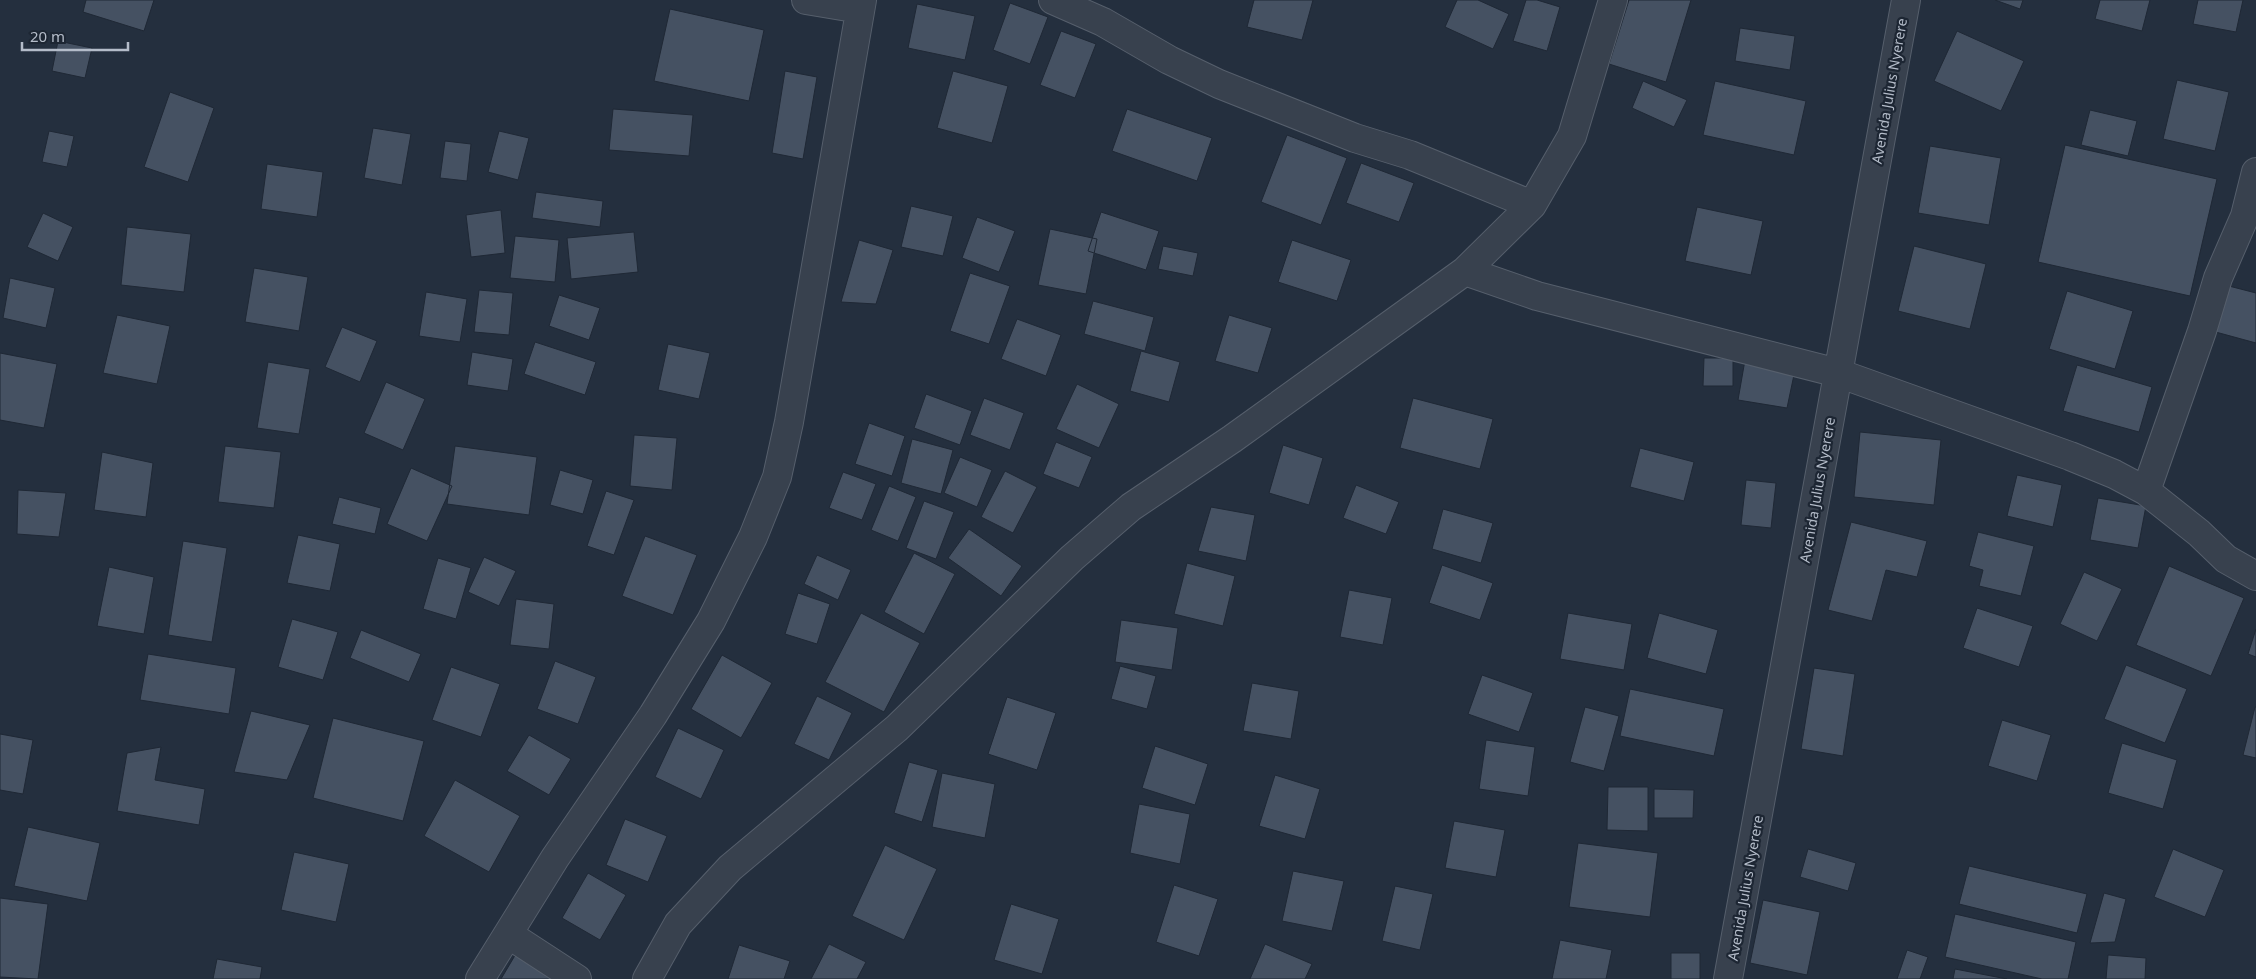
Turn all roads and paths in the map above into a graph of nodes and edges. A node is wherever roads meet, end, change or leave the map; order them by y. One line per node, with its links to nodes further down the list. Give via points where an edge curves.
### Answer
1 (806, 0): 5 (street)
2 (1053, 0): 7 (street, via 1219,84 1355,138 1410,155)
3 (1613, 0): 7 (street, via 1572,136)
4 (1906, 0): 9 (street, Avenida Julius Nyerere)
5 (861, 4): 12 (street, via 777,477 754,537 711,621)
6 (2256, 172): 10 (street, via 2244,216 2218,278)
7 (1532, 205): 8 (street)
8 (1465, 271): 9 (street, via 1537,296); 15 (street, via 1232,439 1131,507 1072,558 897,728 730,868 678,924)
9 (1838, 374): 10 (street, via 2070,456); 16 (street, Avenida Julius Nyerere)
10 (2146, 491): 11 (street, via 2226,559)
11 (2256, 576)
12 (508, 934): 13 (street); 14 (street)
13 (480, 979)
14 (577, 979)
15 (647, 979)
16 (1728, 979)

